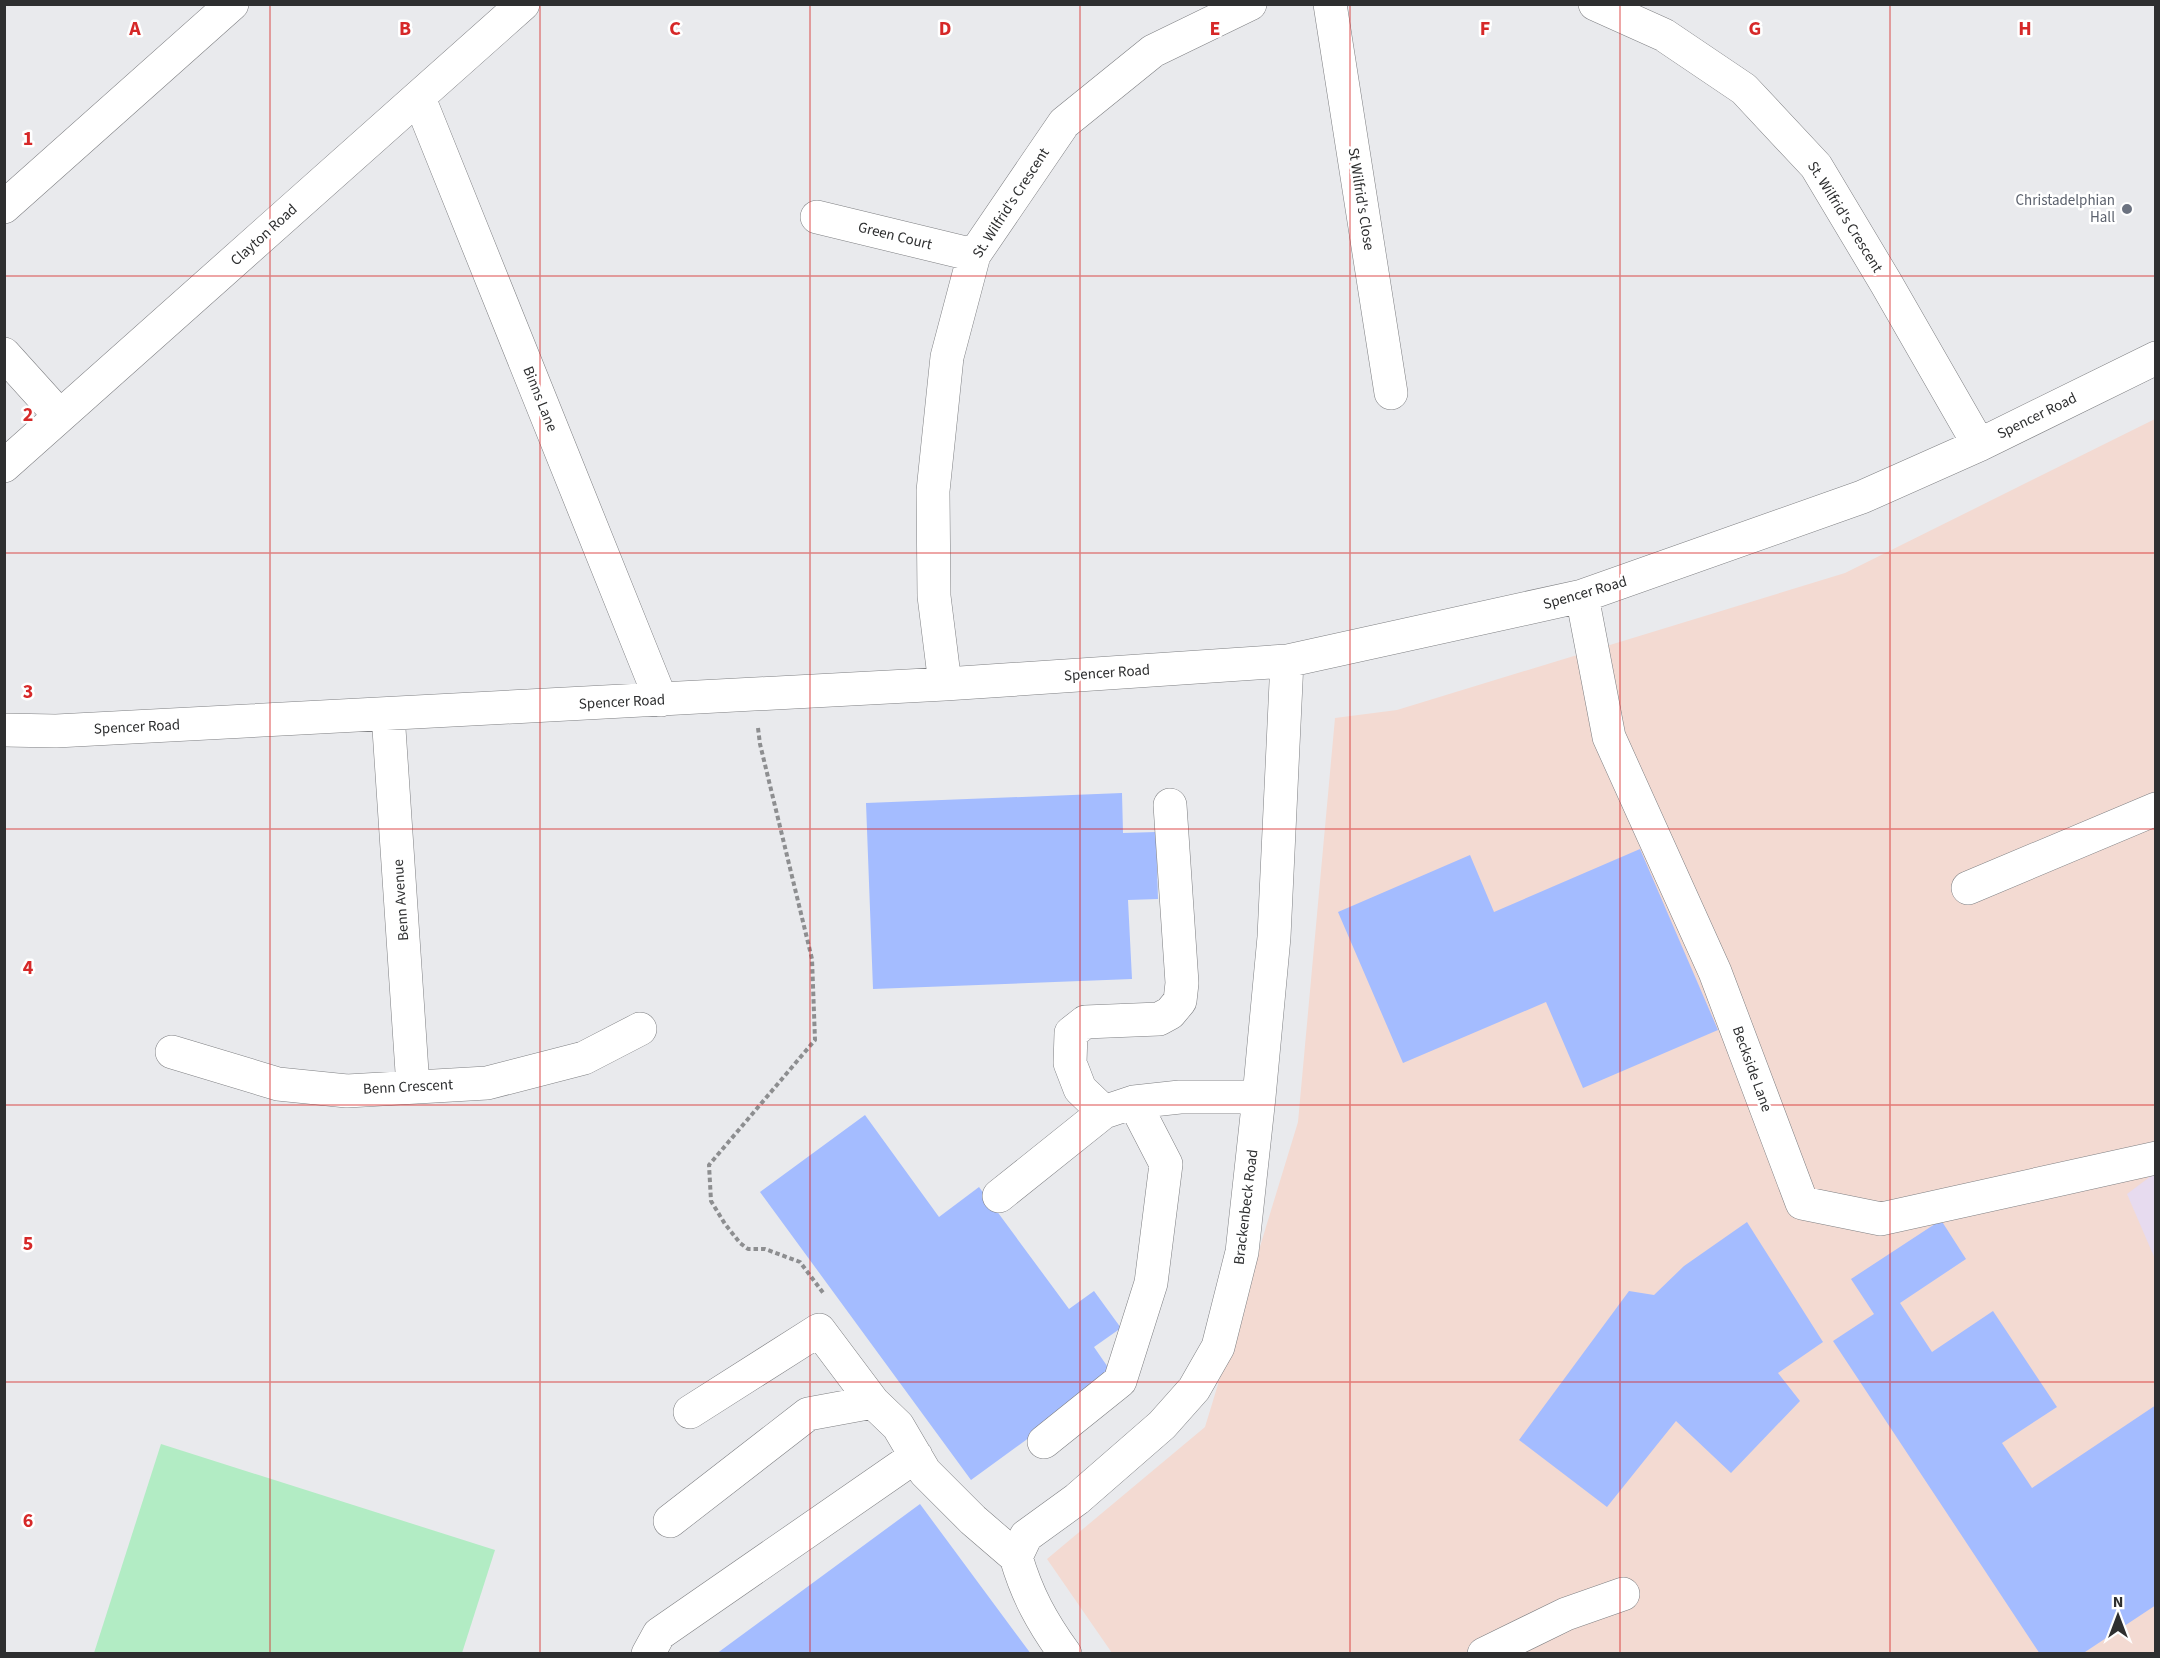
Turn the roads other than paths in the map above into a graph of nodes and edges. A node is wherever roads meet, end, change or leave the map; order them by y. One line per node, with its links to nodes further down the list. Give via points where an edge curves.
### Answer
1 (232, 4): 7 (street)
2 (523, 4): 6 (street, Clayton Road)
3 (1250, 4): 9 (street, St. Wilfrid's Crescent, via 1153,51 1064,123)
4 (1330, 4): 12 (street, St Wilfrid's Close)
5 (1595, 4): 14 (street, St. Wilfrid's Crescent, via 1665,35 1744,89 1816,166)
6 (419, 98): 13 (street, Clayton Road); 19 (street, Binns Lane)
7 (4, 207)
8 (817, 217): 9 (street, Green Court)
9 (974, 255): 18 (street, St. Wilfrid's Crescent, via 947,357 933,491 934,596)
10 (4, 354): 13 (street)
11 (2156, 358): 14 (street, Spencer Road)
12 (1391, 393)
13 (60, 416): 15 (street, Clayton Road)
14 (1979, 445): 16 (street, Spencer Road, via 1862,497)
15 (4, 466)
16 (1582, 596): 17 (street, Spencer Road); 31 (street, Beckside Lane, via 1609,737 1715,972 1802,1203 1881,1219)
17 (1287, 661): 18 (street, Spencer Road); 28 (street, Brackenbeck Road, via 1274,936)
18 (945, 684): 19 (street, Spencer Road)
19 (661, 700): 20 (street, Spencer Road)
20 (388, 714): 21 (street, Spencer Road, via 56,731); 27 (street, Benn Avenue)
21 (4, 730)
22 (1170, 805): 30 (street, via 1180,1001 1159,1019 1085,1022 1071,1033 1070,1063 1080,1089)
23 (2156, 809): 24 (street)
24 (1968, 888)
25 (640, 1029): 27 (street, Benn Crescent, via 584,1058 486,1083)
26 (172, 1052): 27 (street, Benn Crescent, via 278,1084 347,1091)
27 (413, 1087)
28 (1259, 1097): 29 (street, via 1180,1097); 38 (street, Brackenbeck Road, via 1242,1252 1218,1347 1194,1389 1162,1425 1077,1499 1026,1536)
29 (1134, 1102): 30 (street); 35 (street, via 1166,1164 1151,1284 1120,1381)
30 (1104, 1112): 32 (street)
31 (2156, 1158)
32 (999, 1196)
33 (873, 1402): 34 (street, via 819,1330); 36 (street, via 898,1426); 37 (street, via 808,1414)
34 (690, 1412)
35 (1044, 1442)
36 (916, 1456): 38 (street, via 925,1472); 40 (street, via 659,1634)
37 (670, 1521)
38 (1016, 1557): 41 (street, via 1024,1587)
39 (1623, 1594): 42 (street, via 1566,1614)
40 (648, 1653)
41 (1065, 1653)
42 (1484, 1653)

